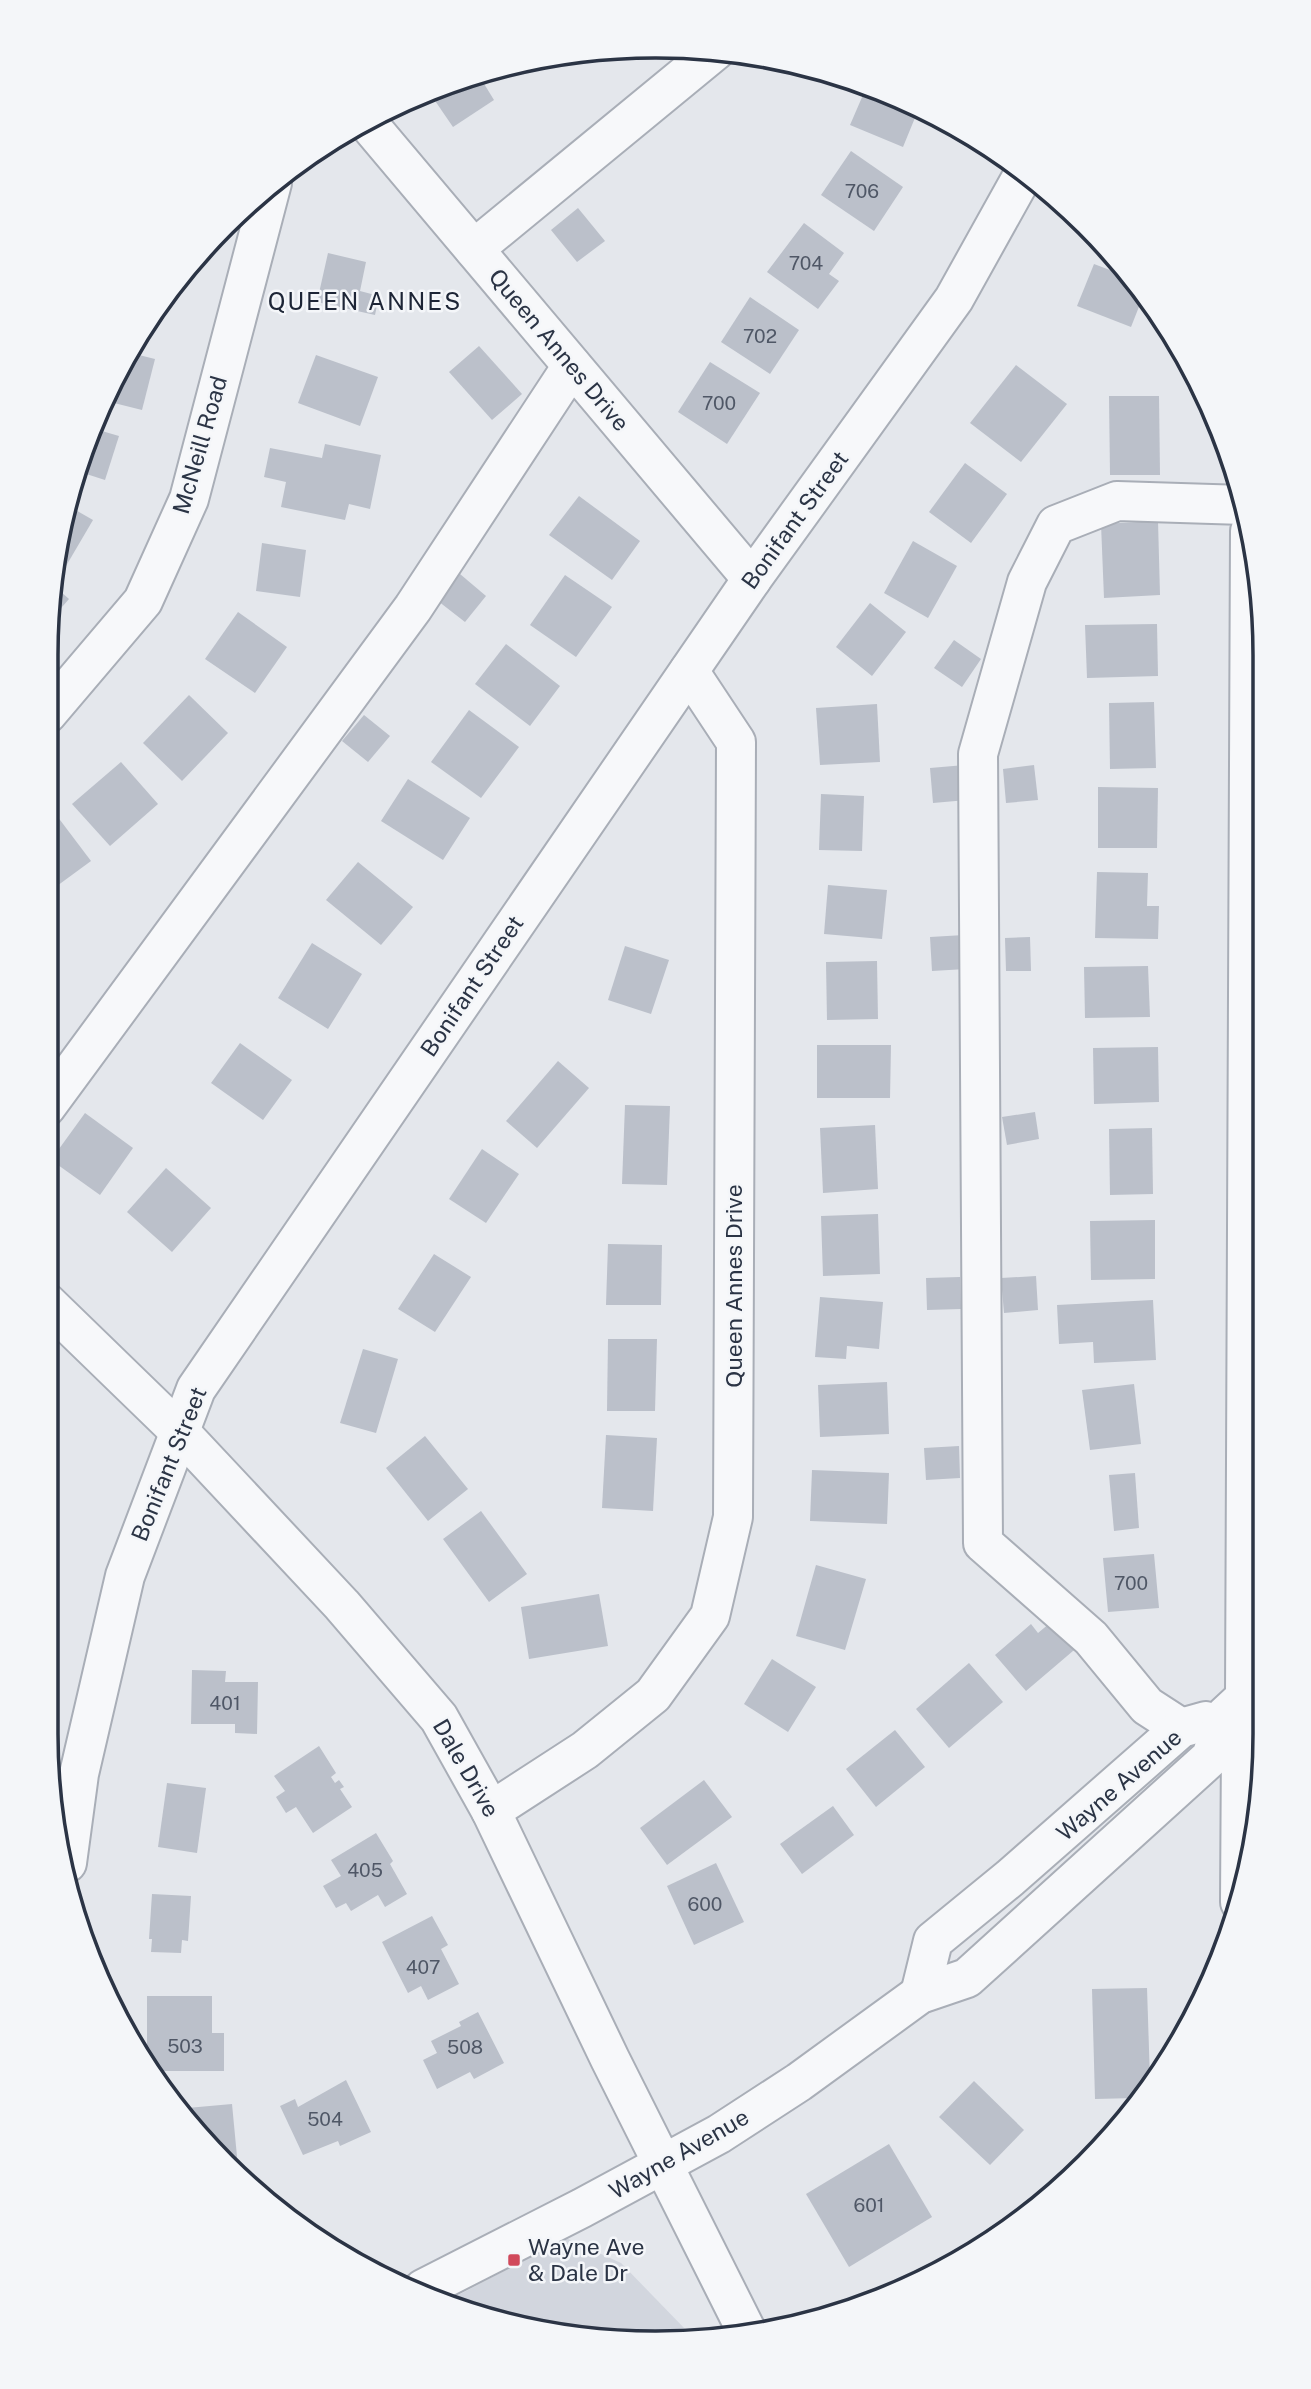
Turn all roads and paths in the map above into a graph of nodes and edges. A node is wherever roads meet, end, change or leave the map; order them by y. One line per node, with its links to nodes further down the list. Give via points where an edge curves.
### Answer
1 (704, 60): 5 (street)
2 (373, 129): 5 (street, Queen Annes Drive)
3 (1019, 181): 8 (street, Bonifant Street, via 954,299)
4 (267, 201): 11 (street, McNeill Road, via 189,499 143,601)
5 (474, 249): 6 (street, Queen Annes Drive)
6 (572, 366): 8 (street, Queen Annes Drive); 12 (street, via 413,608)
7 (1234, 505): 16 (street, via 1116,501 1056,525 1027,582 978,754 983,1543 1091,1638 1147,1706)
8 (752, 579): 10 (street, Bonifant Street)
9 (1250, 594): 15 (street)
10 (689, 671): 14 (street, Bonifant Street, via 196,1389); 17 (street, Queen Annes Drive, via 736,743 733,1517 710,1616 653,1695 584,1750)
11 (58, 700)
12 (58, 1091)
13 (58, 1314): 14 (street, Dale Drive)
14 (180, 1432): 17 (street, Dale Drive, via 342,1605 439,1718); 18 (street, Bonifant Street, via 125,1576 79,1774)
15 (1245, 1698): 16 (street, Wayne Avenue); 19 (street); 20 (street, Wayne Avenue, via 1211,1757 1157,1808 967,1978)
16 (1181, 1728): 20 (street, Wayne Avenue, via 933,1941)
17 (491, 1811): 21 (street, Dale Drive)
18 (69, 1849)
19 (1240, 1857)
20 (920, 1994): 21 (street, Wayne Avenue, via 743,2120)
21 (663, 2166): 22 (street, Wayne Avenue); 23 (street, Dale Drive)
22 (428, 2286)
23 (744, 2324)

